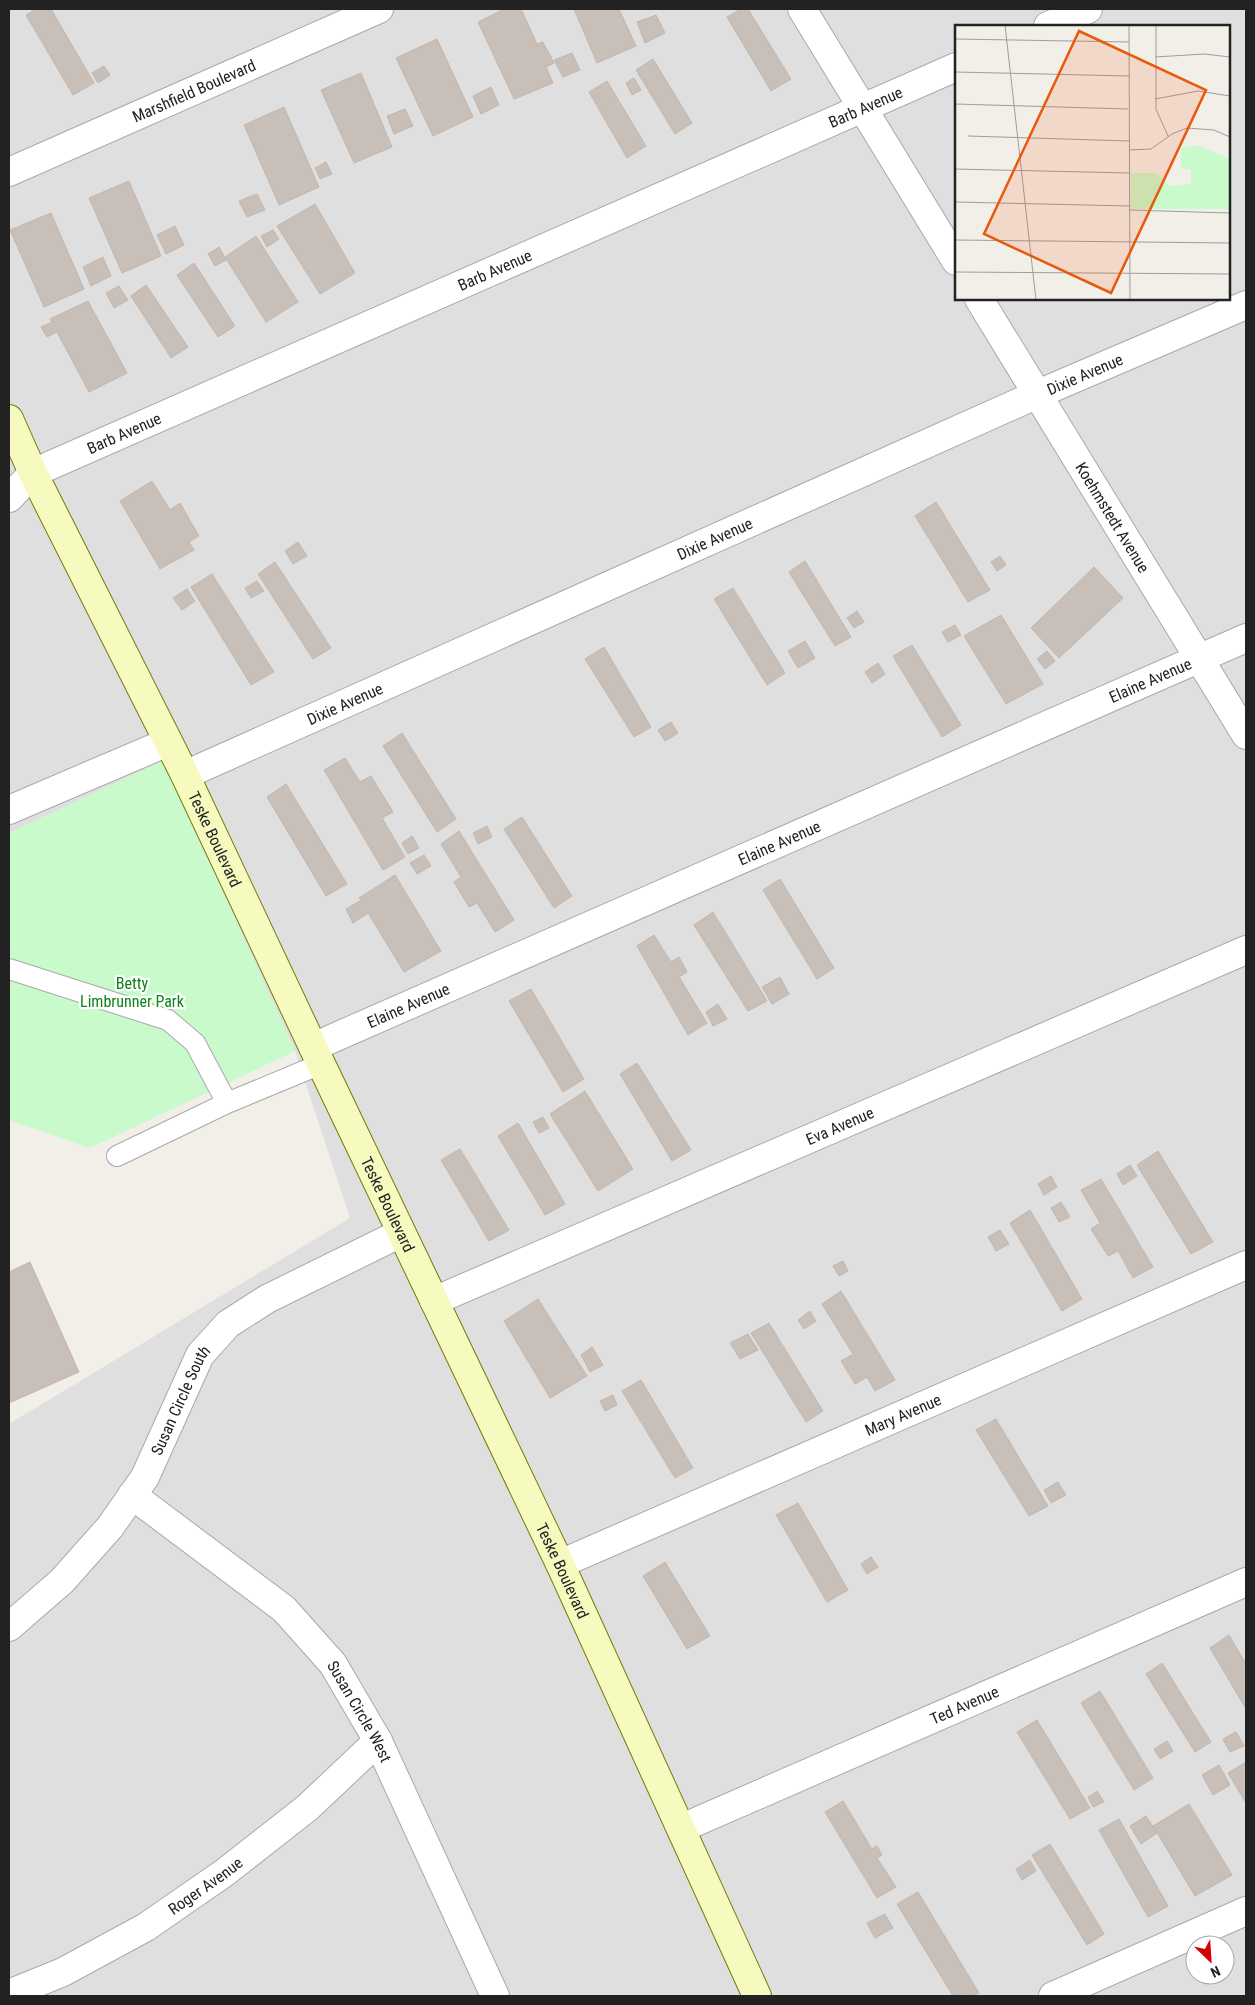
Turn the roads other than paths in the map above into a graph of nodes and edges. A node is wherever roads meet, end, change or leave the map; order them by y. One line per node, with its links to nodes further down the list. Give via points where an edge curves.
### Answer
1 (379, 9): 7 (street, Marshfield Boulevard)
2 (802, 9): 6 (street)
3 (1088, 9): 4 (street)
4 (1050, 25)
5 (955, 67): 6 (street, Barb Avenue)
6 (863, 108): 8 (street); 13 (street, Barb Avenue)
7 (9, 172)
8 (955, 259)
9 (980, 300): 11 (street, Koehmstedt Avenue)
10 (1246, 306): 11 (street, Dixie Avenue)
11 (1038, 394): 16 (street, Koehmstedt Avenue); 19 (street, Dixie Avenue)
12 (9, 420): 13 (street, Teske Boulevard)
13 (33, 473): 14 (street); 18 (street, Teske Boulevard)
14 (9, 498)
15 (1246, 638): 16 (street, Elaine Avenue)
16 (1199, 658): 17 (street, Koehmstedt Avenue); 23 (street, Elaine Avenue)
17 (1246, 735)
18 (168, 742): 19 (street, Teske Boulevard); 20 (street)
19 (185, 775): 23 (street, Teske Boulevard)
20 (9, 810)
21 (1246, 950): 28 (street, Eva Avenue)
22 (9, 969): 24 (lane, via 168,1020 195,1044)
23 (317, 1056): 24 (lane); 26 (street, Teske Boulevard)
24 (227, 1103): 25 (lane)
25 (117, 1156)
26 (402, 1233): 28 (street, Teske Boulevard); 29 (street, Susan Circle South, via 267,1299 228,1324 200,1355 145,1477)
27 (1246, 1265): 30 (street, Mary Avenue)
28 (434, 1301): 30 (street, Teske Boulevard)
29 (132, 1495): 32 (street, Susan Circle South, via 110,1527 62,1581); 33 (street, Susan Circle West, via 284,1609 333,1664)
30 (560, 1564): 34 (street, Teske Boulevard)
31 (1246, 1582): 34 (street, Ted Avenue)
32 (9, 1627)
33 (378, 1741): 36 (street, Roger Avenue, via 307,1808 224,1873 154,1922 63,1972); 37 (street, Susan Circle West)
34 (682, 1828): 38 (street, Teske Boulevard)
35 (1246, 1911): 39 (street)
36 (9, 1994)
37 (495, 1996)
38 (757, 1996)
39 (1053, 1996)

